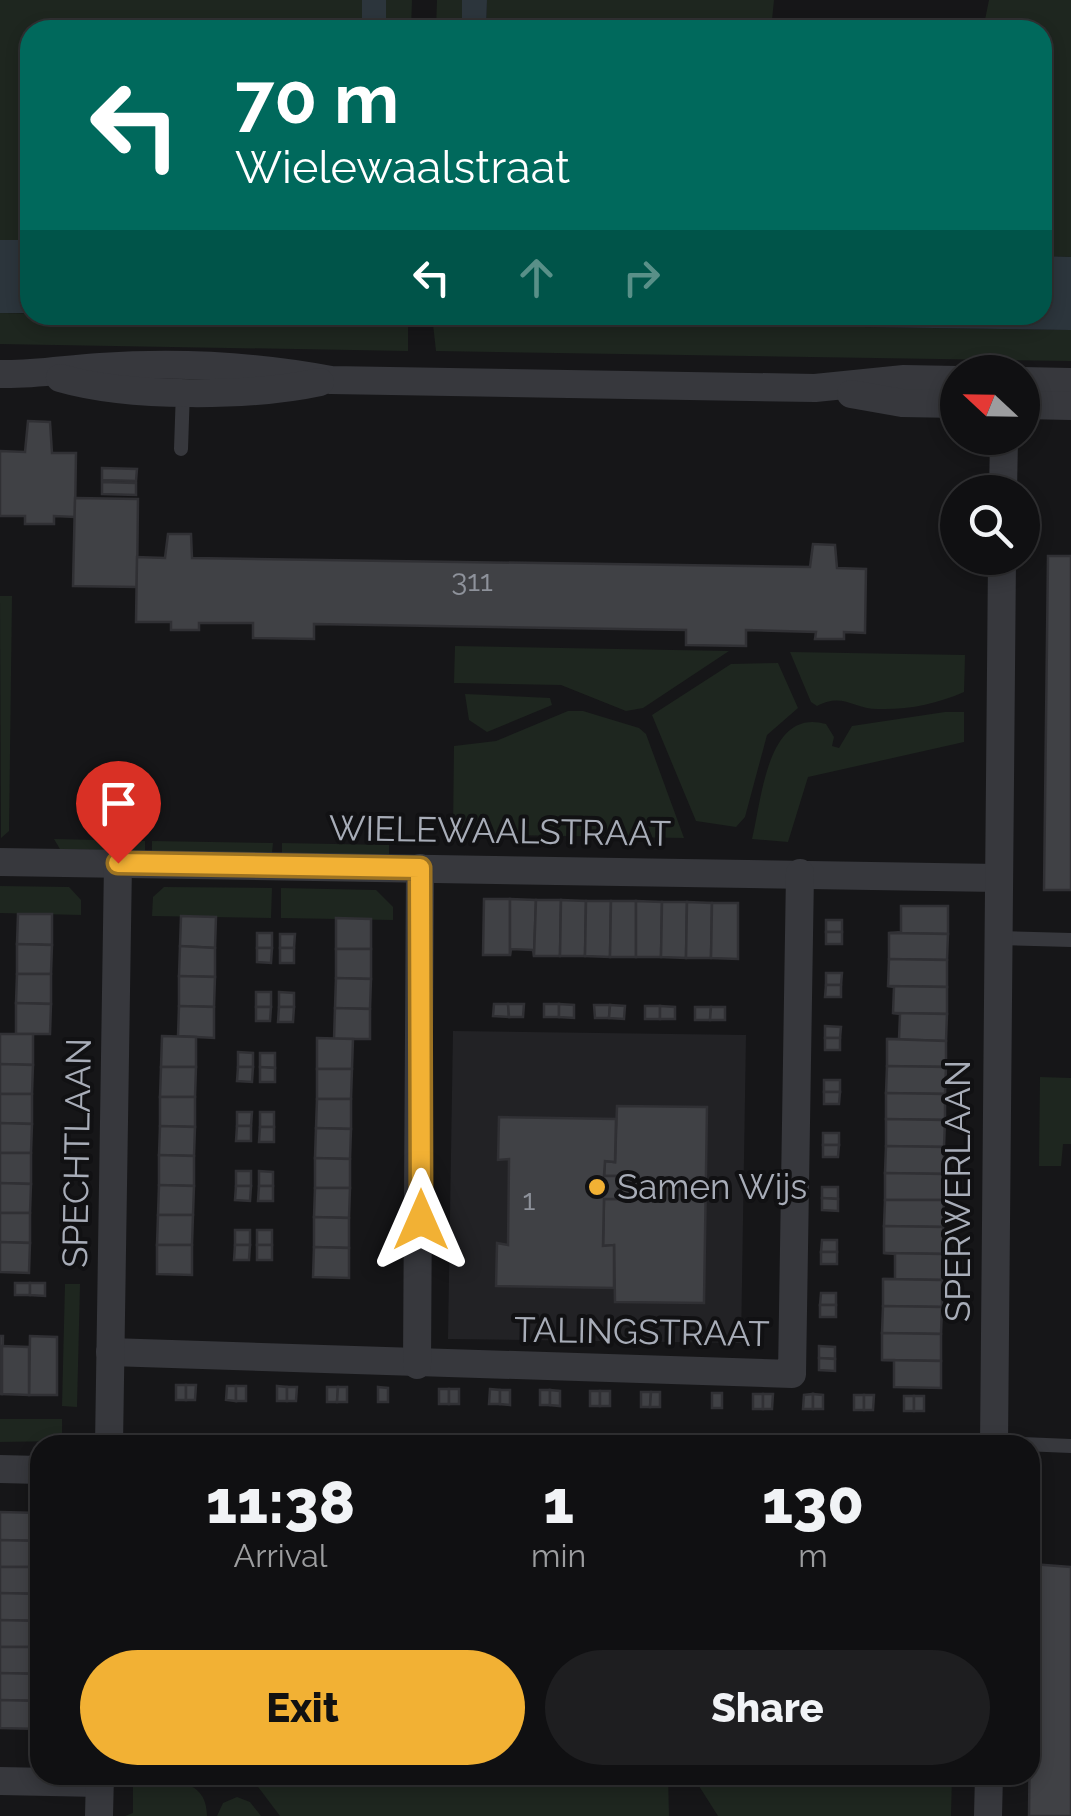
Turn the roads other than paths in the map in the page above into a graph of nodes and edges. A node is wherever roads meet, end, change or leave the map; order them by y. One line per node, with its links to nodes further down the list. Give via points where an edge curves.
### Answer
1 (0, 374): 2 (street, via 49,375 93,388)
2 (183, 379): 6 (street, via 276,392 331,380); 10 (lane)
3 (940, 380): 6 (street)
4 (1040, 381): 5 (street)
5 (1071, 382)
6 (815, 388): 7 (street)
7 (940, 404)
8 (1040, 405): 9 (street)
9 (1071, 406)
10 (181, 449)
11 (1002, 575): 16 (street, SPERWERLAAN)
12 (0, 862): 13 (street, WIELEWAALSTRAAT)
13 (118, 863): 14 (street, WIELEWAALSTRAAT); 19 (street, SPECHTLAAN)
14 (420, 868): 15 (street, WIELEWAALSTRAAT); 20 (street)
15 (800, 874): 16 (street, WIELEWAALSTRAAT); 20 (street, TALINGSTRAAT, via 792,1374)
16 (998, 878): 17 (street, SPERWERLAAN)
17 (997, 938): 18 (lane); 22 (street, SPERWERLAAN)
18 (1071, 940)
19 (110, 1352): 20 (street, TALINGSTRAAT); 21 (street, SPECHTLAAN)
20 (417, 1364)
21 (108, 1435)
22 (994, 1435)
23 (1040, 1445): 24 (lane, SPERWERLAAN)
24 (1071, 1446)
25 (0, 1469): 26 (street)
26 (30, 1470)
27 (30, 1780): 28 (street)
28 (0, 1781)
29 (100, 1785): 31 (street)
30 (988, 1785): 32 (street)
31 (99, 1816)
32 (988, 1816)

